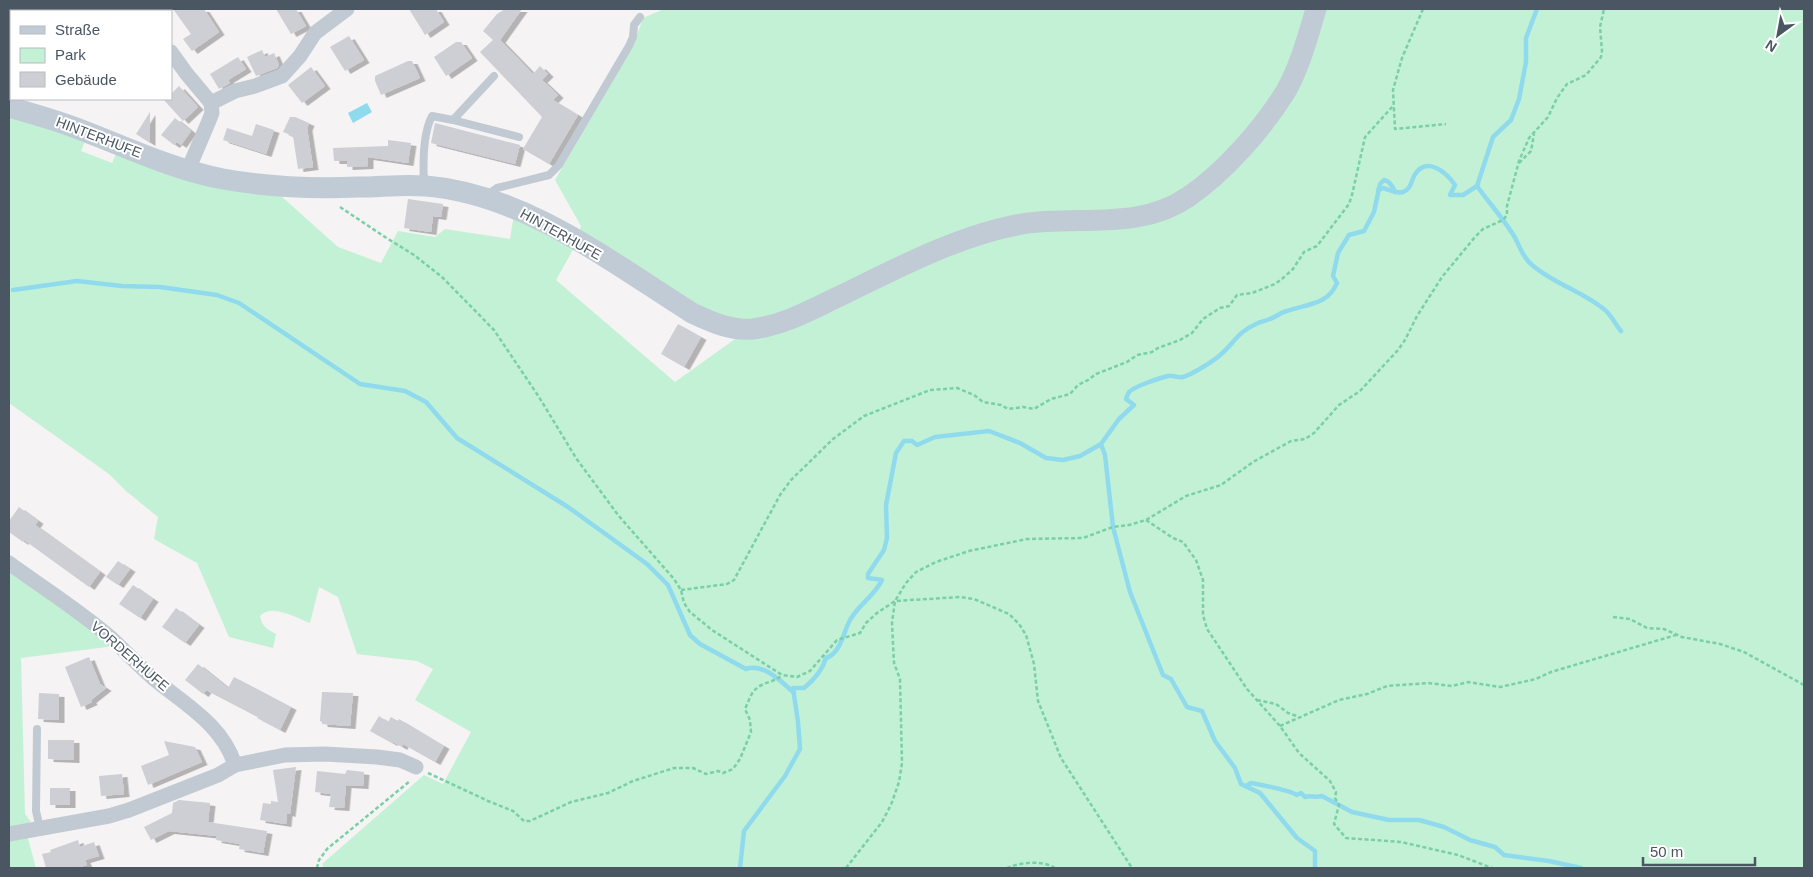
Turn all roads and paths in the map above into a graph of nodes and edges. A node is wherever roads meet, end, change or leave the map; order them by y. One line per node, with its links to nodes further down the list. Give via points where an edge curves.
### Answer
1 (347, 9): 8 (street, via 315,33 282,76 235,91)
2 (1316, 9): 19 (street, HINTERHUFE, via 1294,72 1273,109 1204,185 1176,205 1134,218 1058,221 998,229 939,250 787,320 753,329 714,324 545,221)
3 (1423, 9): 9 (path, via 1402,58 1393,90)
4 (1604, 9): 13 (path, via 1600,27 1601,57 1586,75 1567,84 1548,117)
5 (640, 17): 19 (lane, via 634,25 629,46 559,165 549,175 496,188)
6 (172, 53): 8 (street)
7 (494, 76): 11 (lane)
8 (211, 103): 16 (street, via 212,113)
9 (1394, 106): 12 (path, via 1395,129); 22 (path, via 1365,137 1349,204 1317,246 1304,252 1293,269 1274,284 1237,295 1229,306 1203,319 1192,333 1180,340 1096,374 1070,394 1051,399 1034,409 1008,409 983,402 957,388 930,390 864,416 833,439 780,494 734,580)
10 (9, 107): 16 (street, HINTERHUFE, via 54,120)
11 (453, 120): 14 (lane); 17 (lane, via 432,116 428,123)
12 (1446, 124)
13 (1534, 132): 15 (path, via 1522,150); 15 (path, via 1531,151)
14 (519, 137)
15 (1518, 164): 20 (path, via 1503,220 1483,229 1451,265 1417,316 1406,340 1360,391 1339,405 1305,439 1291,440 1221,485 1186,496)
16 (188, 170): 18 (street, HINTERHUFE, via 252,184)
17 (424, 186): 18 (street, HINTERHUFE); 19 (street, HINTERHUFE)
18 (318, 188): 22 (path, via 327,198 442,277 494,330 582,465 618,515)
19 (485, 197)
20 (1146, 520): 23 (path, via 1083,538 1027,539 936,562 916,572); 28 (path, via 1183,542 1196,560 1203,580 1203,616 1207,629)
21 (9, 563): 32 (street, VORDERHUFE, via 86,617 134,662 208,721 231,753)
22 (681, 590): 26 (path, via 684,603 697,618)
23 (895, 601): 26 (path, via 878,613 860,633 837,640 810,671 797,677); 37 (path, via 892,644 900,679 902,763 899,782 882,822); 40 (path, via 974,599 1009,614 1019,624 1026,635 1034,664 1038,700 1062,758)
24 (1613, 617): 25 (path, via 1630,619 1647,628 1664,629)
25 (1676, 635): 27 (path, via 1744,652); 29 (path, via 1536,679 1500,687 1468,682 1452,686 1428,683 1387,686)
26 (782, 676): 33 (path, via 757,688 744,709 750,720 750,732 733,769 706,774 693,768 674,768 571,802 530,821 524,821 513,811)
27 (1804, 685)
28 (1257, 700): 29 (path, via 1276,704); 30 (path)
29 (1299, 716): 30 (path)
30 (1280, 726): 41 (path, via 1299,753 1330,781 1339,805 1334,824 1346,838 1401,842 1458,855)
31 (36, 729): 34 (lane, via 36,810)
32 (235, 765): 33 (street, via 286,755 325,754 400,760); 34 (street, via 218,775 128,810)
33 (416, 767): 36 (path, via 409,782 327,849)
34 (40, 828): 35 (street)
35 (9, 834)
36 (317, 868)
37 (846, 868)
38 (1007, 868): 39 (path, via 1047,863)
39 (1055, 868)
40 (1132, 868)
41 (1492, 868)

